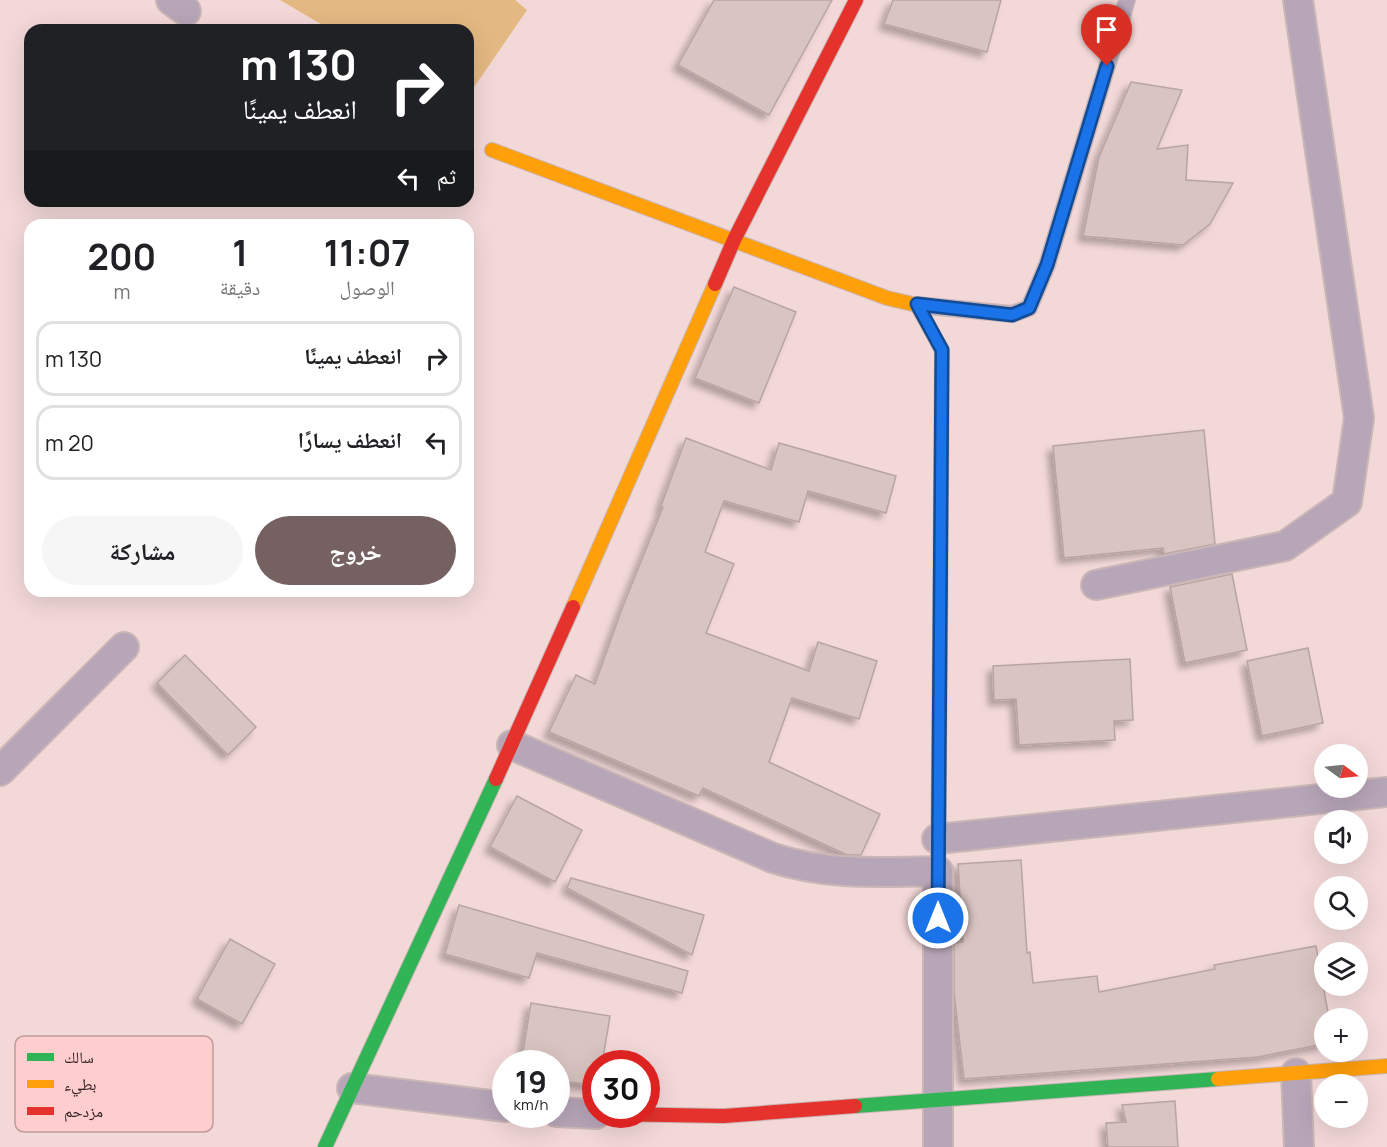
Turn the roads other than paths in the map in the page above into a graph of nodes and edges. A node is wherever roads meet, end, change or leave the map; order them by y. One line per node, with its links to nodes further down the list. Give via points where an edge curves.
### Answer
1 (856, 0): 5 (street)
2 (1126, 0): 6 (lane, via 1047,265 1029,308 1012,315)
3 (1298, 0): 7 (street, via 1359,417 1347,502 1285,546)
4 (492, 150): 5 (street)
5 (734, 240): 6 (street, via 887,298); 9 (street)
6 (917, 304): 12 (street, via 942,350)
7 (1096, 585)
8 (124, 647): 10 (street)
9 (512, 745): 13 (street, via 806,869 841,873); 16 (street)
10 (0, 771)
11 (1387, 792): 12 (street)
12 (938, 839): 13 (street)
13 (938, 871): 17 (street)
14 (1387, 1066): 15 (street)
15 (1296, 1074): 17 (street); 22 (street)
16 (352, 1088): 18 (street); 20 (street)
17 (939, 1102): 19 (street, via 724,1116); 21 (street)
18 (492, 1105)
19 (660, 1115)
20 (325, 1147)
21 (938, 1147)
22 (1299, 1147)

